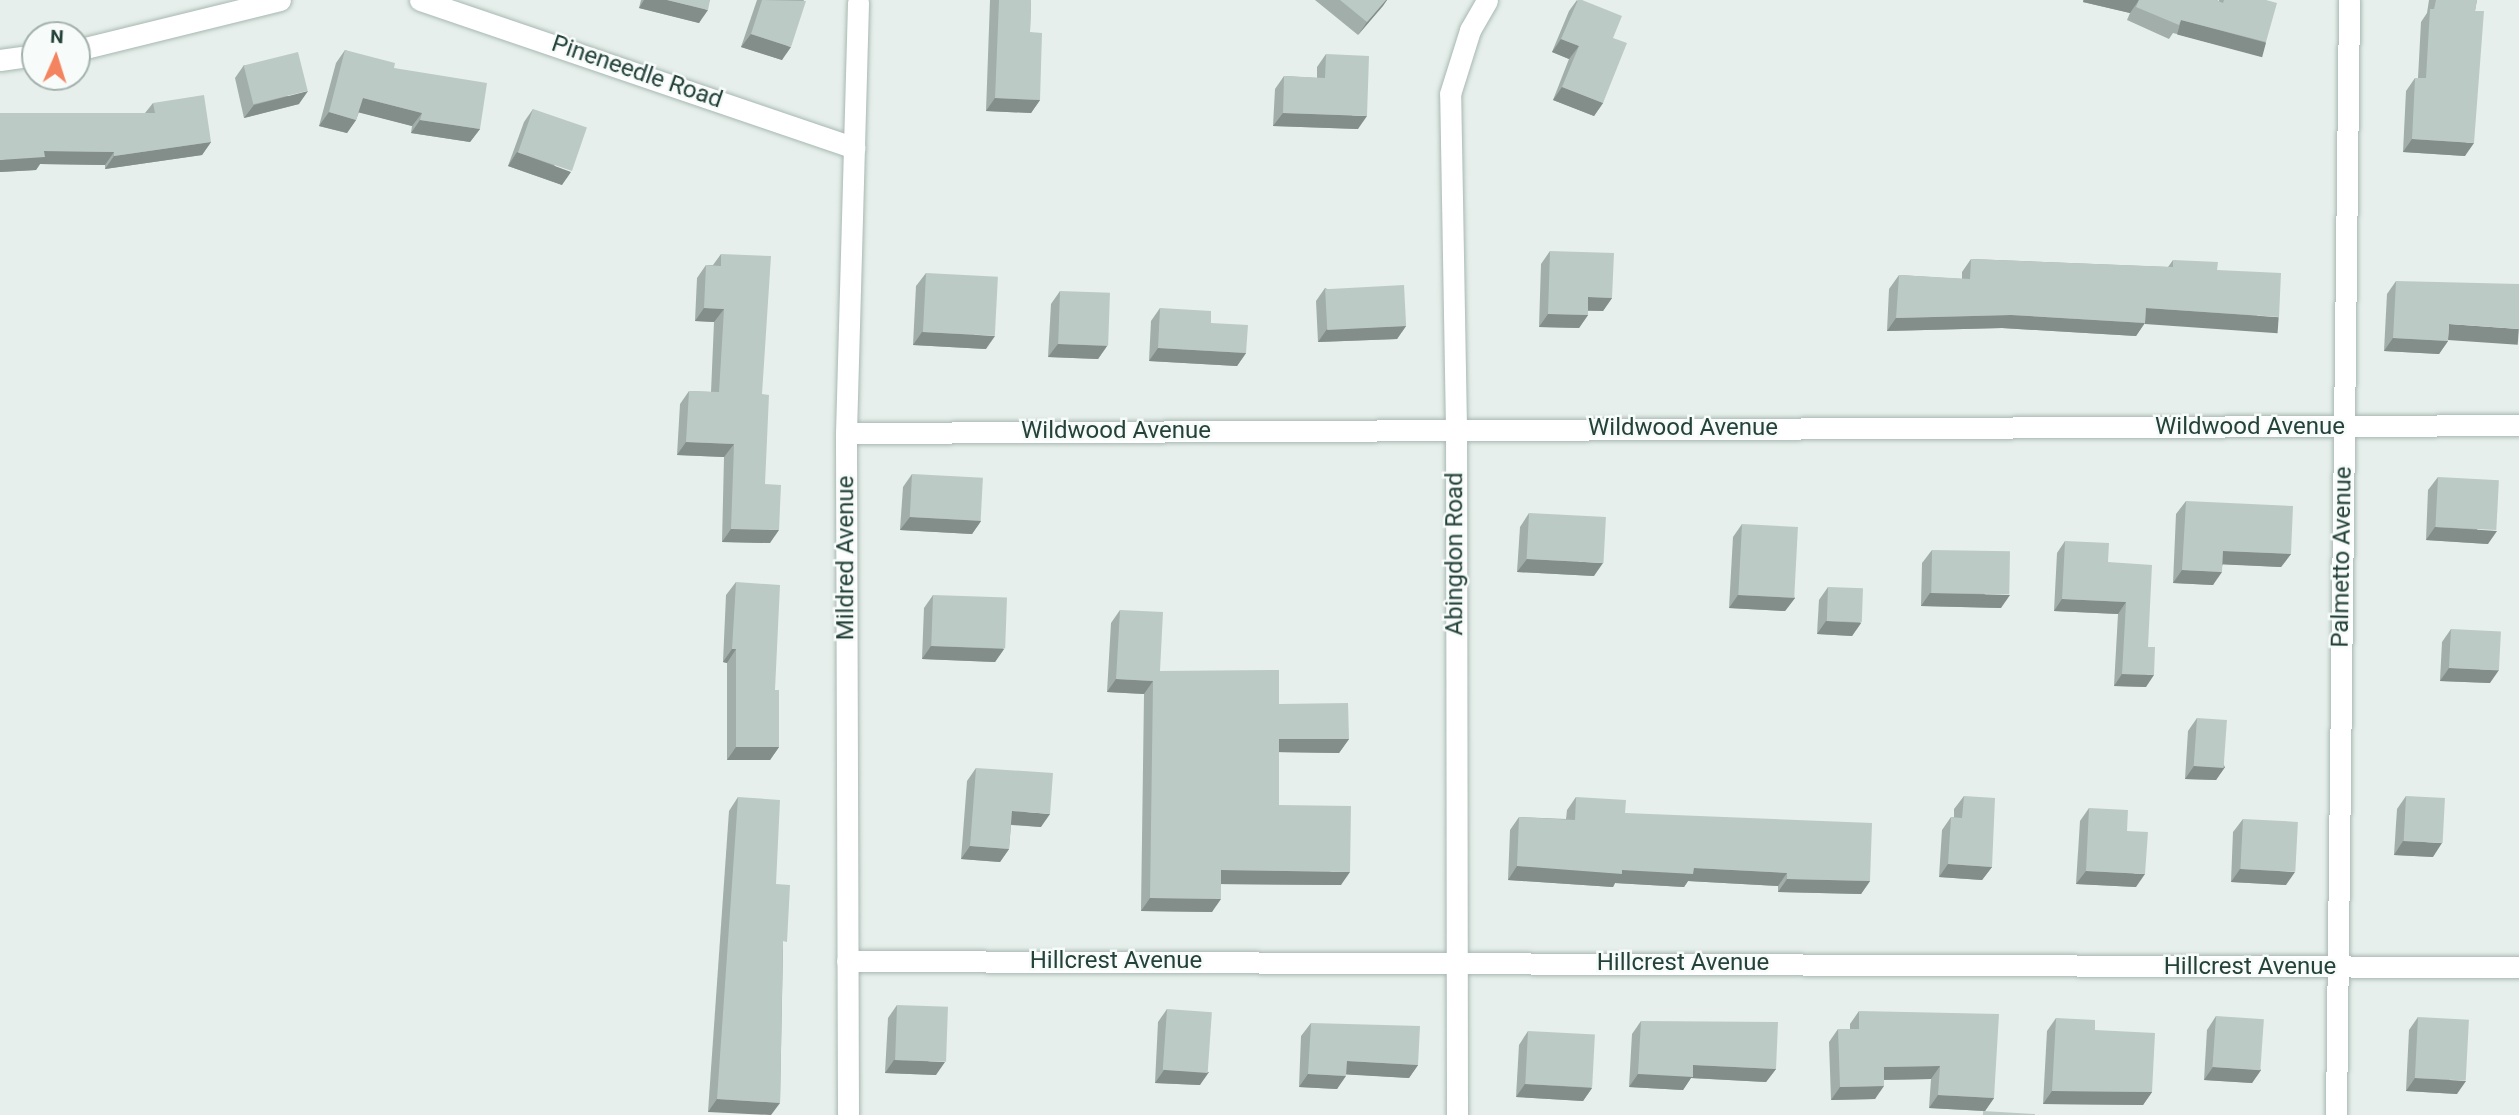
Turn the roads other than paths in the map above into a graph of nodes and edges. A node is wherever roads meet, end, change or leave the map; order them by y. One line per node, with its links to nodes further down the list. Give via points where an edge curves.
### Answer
1 (279, 0): 6 (street)
2 (420, 0): 9 (street, Pineneedle Road)
3 (1487, 0): 12 (street, Abingdon Road, via 1470,30 1450,94)
4 (2349, 0): 11 (street, Palmetto Avenue)
5 (858, 2): 9 (street, Mildred Avenue)
6 (91, 47)
7 (21, 57): 8 (street)
8 (0, 60)
9 (854, 148): 13 (street, Mildred Avenue)
10 (2519, 425): 11 (street, Wildwood Avenue)
11 (2343, 427): 12 (street, Wildwood Avenue); 17 (street, Palmetto Avenue)
12 (1456, 428): 13 (street, Wildwood Avenue); 15 (street, Abingdon Road)
13 (846, 433): 14 (street, Mildred Avenue)
14 (847, 961): 15 (street, Hillcrest Avenue); 18 (street, Mildred Avenue)
15 (1454, 961): 17 (street, Hillcrest Avenue); 19 (street, Abingdon Road)
16 (2519, 967): 17 (street, Hillcrest Avenue)
17 (2336, 968): 20 (street, Palmetto Avenue)
18 (848, 1115)
19 (1457, 1115)
20 (2336, 1115)

